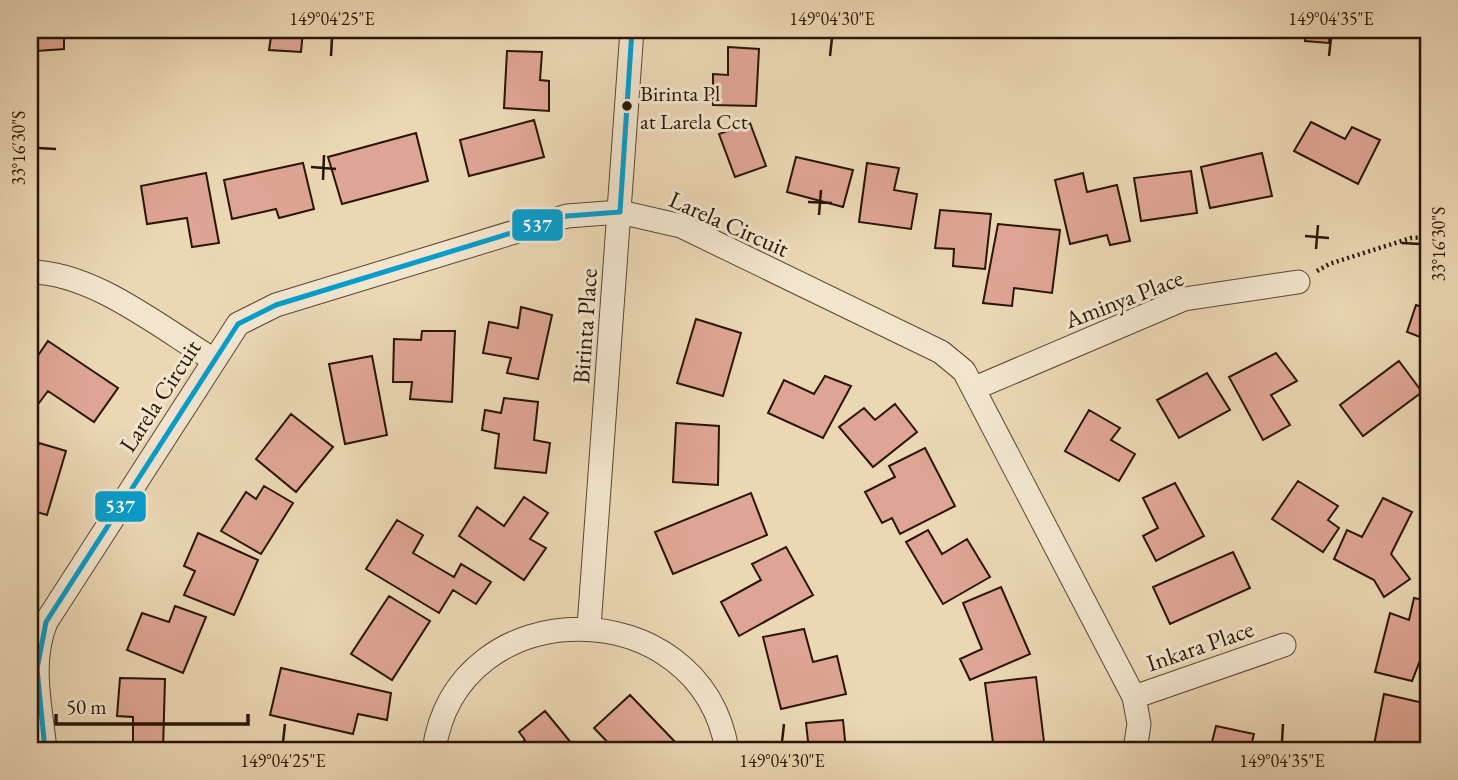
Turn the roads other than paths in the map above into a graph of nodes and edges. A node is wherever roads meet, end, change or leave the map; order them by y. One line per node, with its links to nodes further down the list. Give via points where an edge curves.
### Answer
1 (632, 30): 2 (street, Birinta Place)
2 (620, 212): 5 (street, Larela Circuit, via 567,216 255,313 238,324); 6 (street, Larela Circuit, via 681,226 941,352 964,371); 7 (street, Birinta Place)
3 (30, 272): 5 (street, via 55,272 97,289)
4 (1298, 282): 6 (street, Aminya Place, via 1184,299)
5 (214, 360): 10 (street, Larela Circuit, via 46,622 36,660)
6 (975, 388): 9 (street, Larela Circuit)
7 (589, 627): 11 (street, via 521,639 488,659 449,706); 12 (street, via 642,640 685,670 716,712)
8 (1284, 645): 9 (street, Inkara Place)
9 (1134, 697): 13 (street, Larela Circuit, via 1139,724)
10 (45, 750)
11 (434, 750)
12 (727, 750)
13 (1135, 750)

